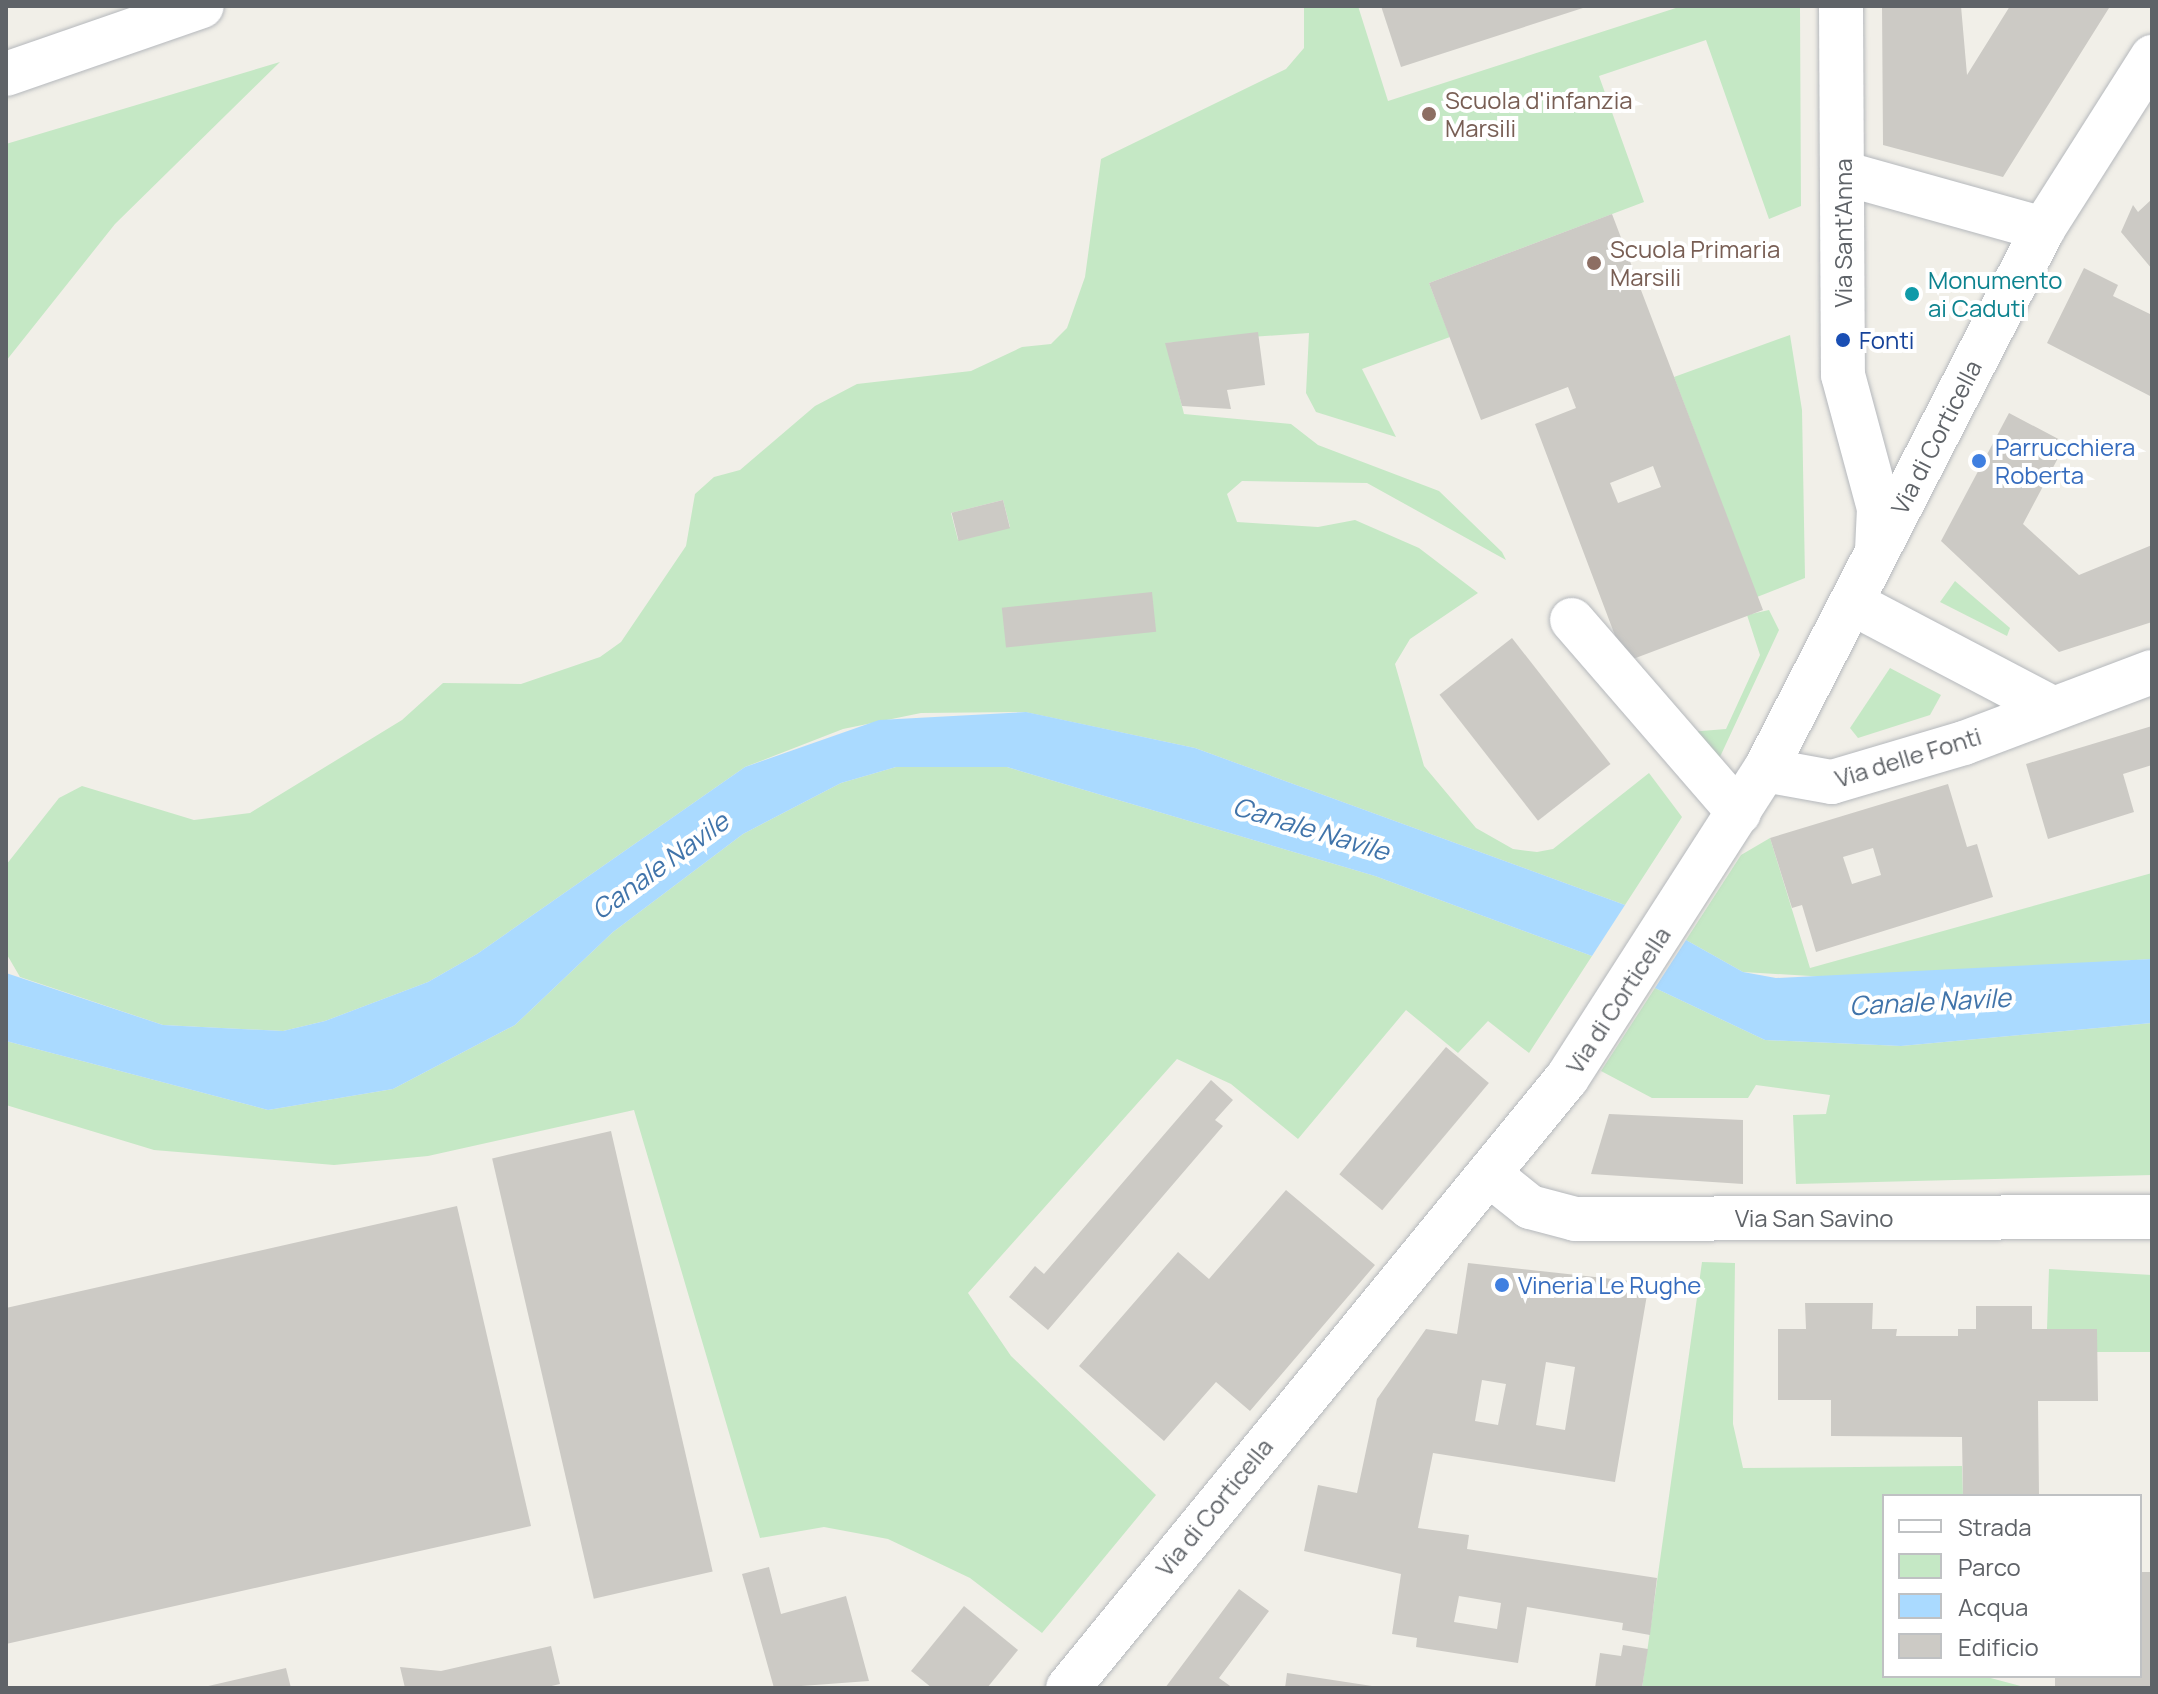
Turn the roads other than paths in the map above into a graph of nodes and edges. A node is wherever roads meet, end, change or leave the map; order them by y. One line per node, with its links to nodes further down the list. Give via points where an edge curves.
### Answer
1 (202, 6): 4 (street)
2 (1841, 6): 5 (street, Via Sant'Anna)
3 (2152, 57): 6 (street, Via di Corticella)
4 (6, 74)
5 (1843, 173): 6 (street); 7 (street, Via Sant'Anna, via 1843,375 1879,508)
6 (2043, 229): 7 (street, Via di Corticella)
7 (1877, 551): 8 (street, Via di Corticella)
8 (1852, 603): 11 (street); 12 (street, Via di Corticella)
9 (1572, 620): 13 (street)
10 (2152, 672): 11 (street, Via delle Fonti)
11 (2048, 706): 12 (street, Via delle Fonti, via 1964,743 1832,782)
12 (1765, 770): 13 (street, Via di Corticella)
13 (1730, 828): 14 (street, Via di Corticella, via 1567,1078)
14 (1490, 1175): 15 (street, Via San Savino, via 1530,1207 1575,1219); 16 (street, Via di Corticella)
15 (2152, 1217)
16 (1068, 1688)

